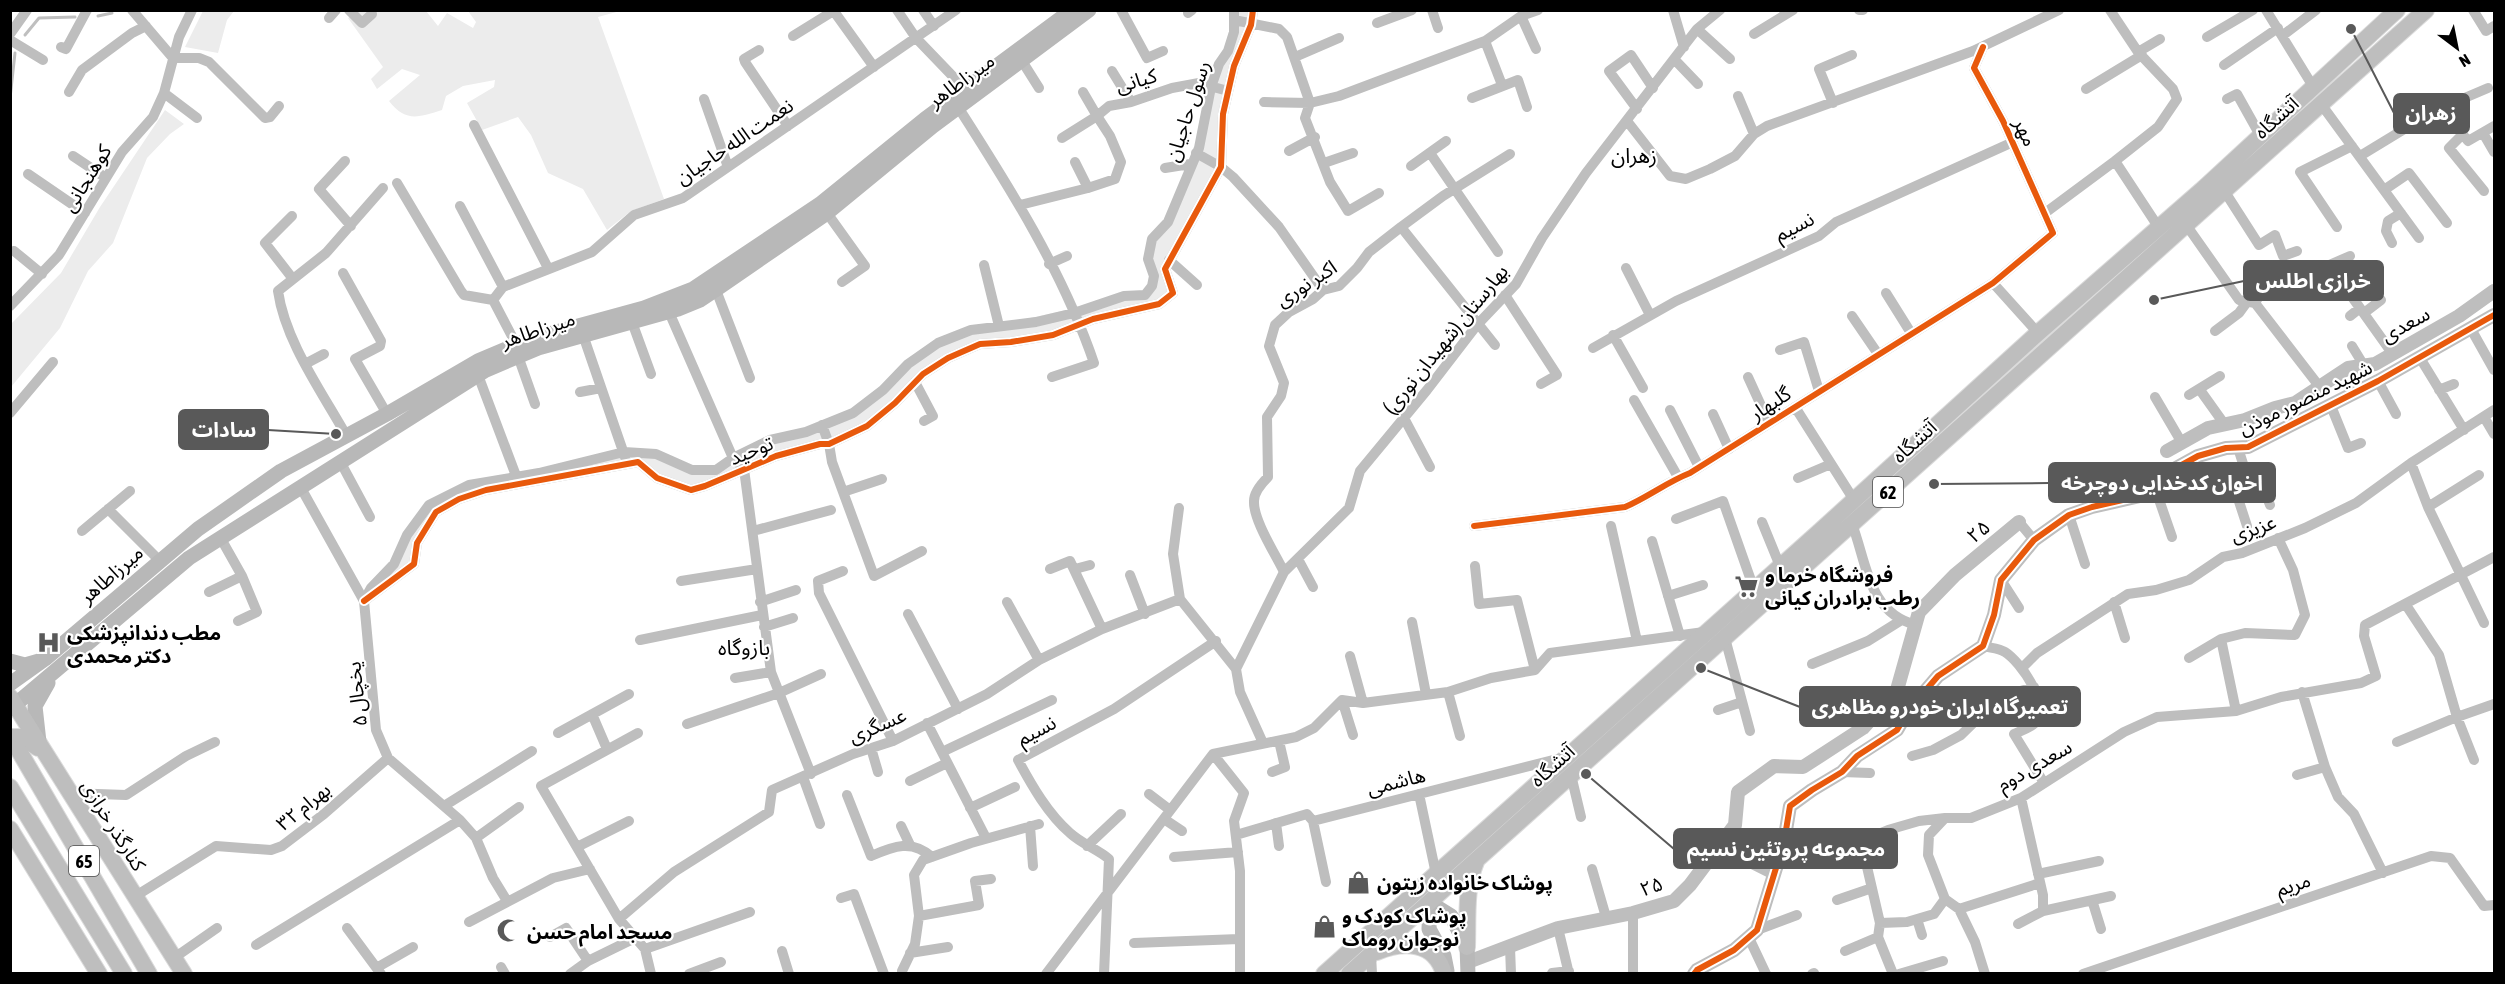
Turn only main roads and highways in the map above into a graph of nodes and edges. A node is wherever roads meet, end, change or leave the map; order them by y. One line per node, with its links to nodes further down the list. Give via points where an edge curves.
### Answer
1 (1072, 10): 9 (main road, میرزاطاهر, via 820,204 693,289)
2 (1089, 10): 9 (main road, میرزاطاهر, via 958,107 827,213 700,300 669,312)
3 (2397, 10): 5 (main road, آتشگاه / 62)
4 (2426, 10): 6 (main road, آتشگاه / 62)
5 (2176, 212): 6 (main road, via 2177,225); 7 (main road, آتشگاه / 62)
6 (2187, 226): 8 (main road, آتشگاه / 62)
7 (2137, 246): 8 (main road, via 2150,249); 24 (main road, آتشگاه / 62)
8 (2149, 259): 23 (main road, آتشگاه / 62)
9 (517, 350): 10 (main road, میرزاطاهر, via 469,366); 11 (main road, میرزاطاهر)
10 (329, 443): 11 (main road, via 339,453); 12 (main road, میرزاطاهر)
11 (341, 464): 13 (main road, میرزاطاهر)
12 (234, 502): 13 (main road, via 239,517); 14 (main road, میرزاطاهر, via 159,560)
13 (248, 520): 16 (main road, میرزاطاهر, via 164,578)
14 (45, 659): 15 (main road, via 25,665); 17 (main road, میرزاطاهر)
15 (10, 661)
16 (62, 665): 18 (main road, میرزاطاهر); 20 (main road, via 35,706)
17 (10, 684)
18 (12, 703): 20 (main road, کنارگذر خرازی)
19 (14, 743): 20 (main road, via 21,737); 30 (main road, 65)
20 (42, 749): 31 (main road, کنارگذر خرازی)
21 (10, 787): 29 (main road, 65)
22 (10, 829): 28 (main road)
23 (1478, 859): 25 (main road, آتشگاه / 62); 27 (main road, via 1469,893)
24 (1419, 889): 25 (main road); 32 (main road, آتشگاه / 62)
25 (1430, 903): 26 (main road, آتشگاه / 62); 27 (main road, via 1451,916); 34 (main road, via 1429,929 1444,956)
26 (1371, 954): 33 (main road, آتشگاه / 62); 34 (main road, via 1406,944 1421,948 1438,961)
27 (1467, 961)
28 (99, 974)
29 (124, 974)
30 (149, 974)
31 (184, 974)
32 (1324, 974)
33 (1349, 974)
34 (1446, 974)

